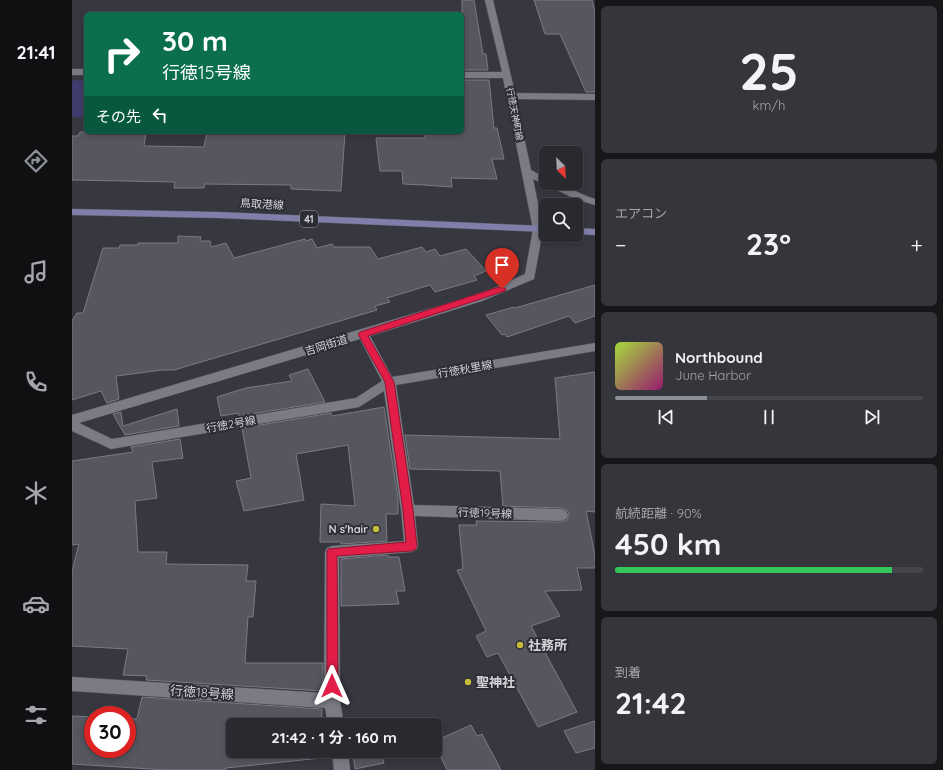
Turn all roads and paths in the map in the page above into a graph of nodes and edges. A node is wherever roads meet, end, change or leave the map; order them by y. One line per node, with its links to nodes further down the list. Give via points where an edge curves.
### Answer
1 (489, 0): 5 (street, 行徳天神町線)
2 (72, 72): 3 (street)
3 (84, 72)
4 (464, 75): 5 (street)
5 (507, 75): 6 (street, 行徳天神町線)
6 (512, 96): 7 (street); 8 (street, 行徳天神町線)
7 (595, 97)
8 (527, 172): 9 (street); 13 (street, 行徳天神町線)
9 (539, 178)
10 (564, 190): 11 (street)
11 (595, 202)
12 (72, 212): 14 (main road, 鳥取港線 / 41, via 218,215)
13 (539, 218)
14 (539, 229)
15 (583, 231): 16 (main road)
16 (595, 232)
17 (539, 241): 18 (street, 吉岡街道, via 530,276 513,286)
18 (363, 334): 20 (street); 21 (street, 吉岡街道)
19 (595, 346): 20 (street, 行徳秋里線)
20 (390, 382): 22 (street, 行徳2号線, via 359,402 110,444); 23 (street)
21 (72, 420)
22 (72, 425)
23 (408, 510): 24 (street, 行徳19号線); 26 (street, via 411,546 332,552)
24 (561, 515)
25 (72, 684): 26 (street, 行徳18号線)
26 (332, 701): 27 (street)
27 (335, 718)
28 (341, 758): 29 (street)
29 (342, 770)

